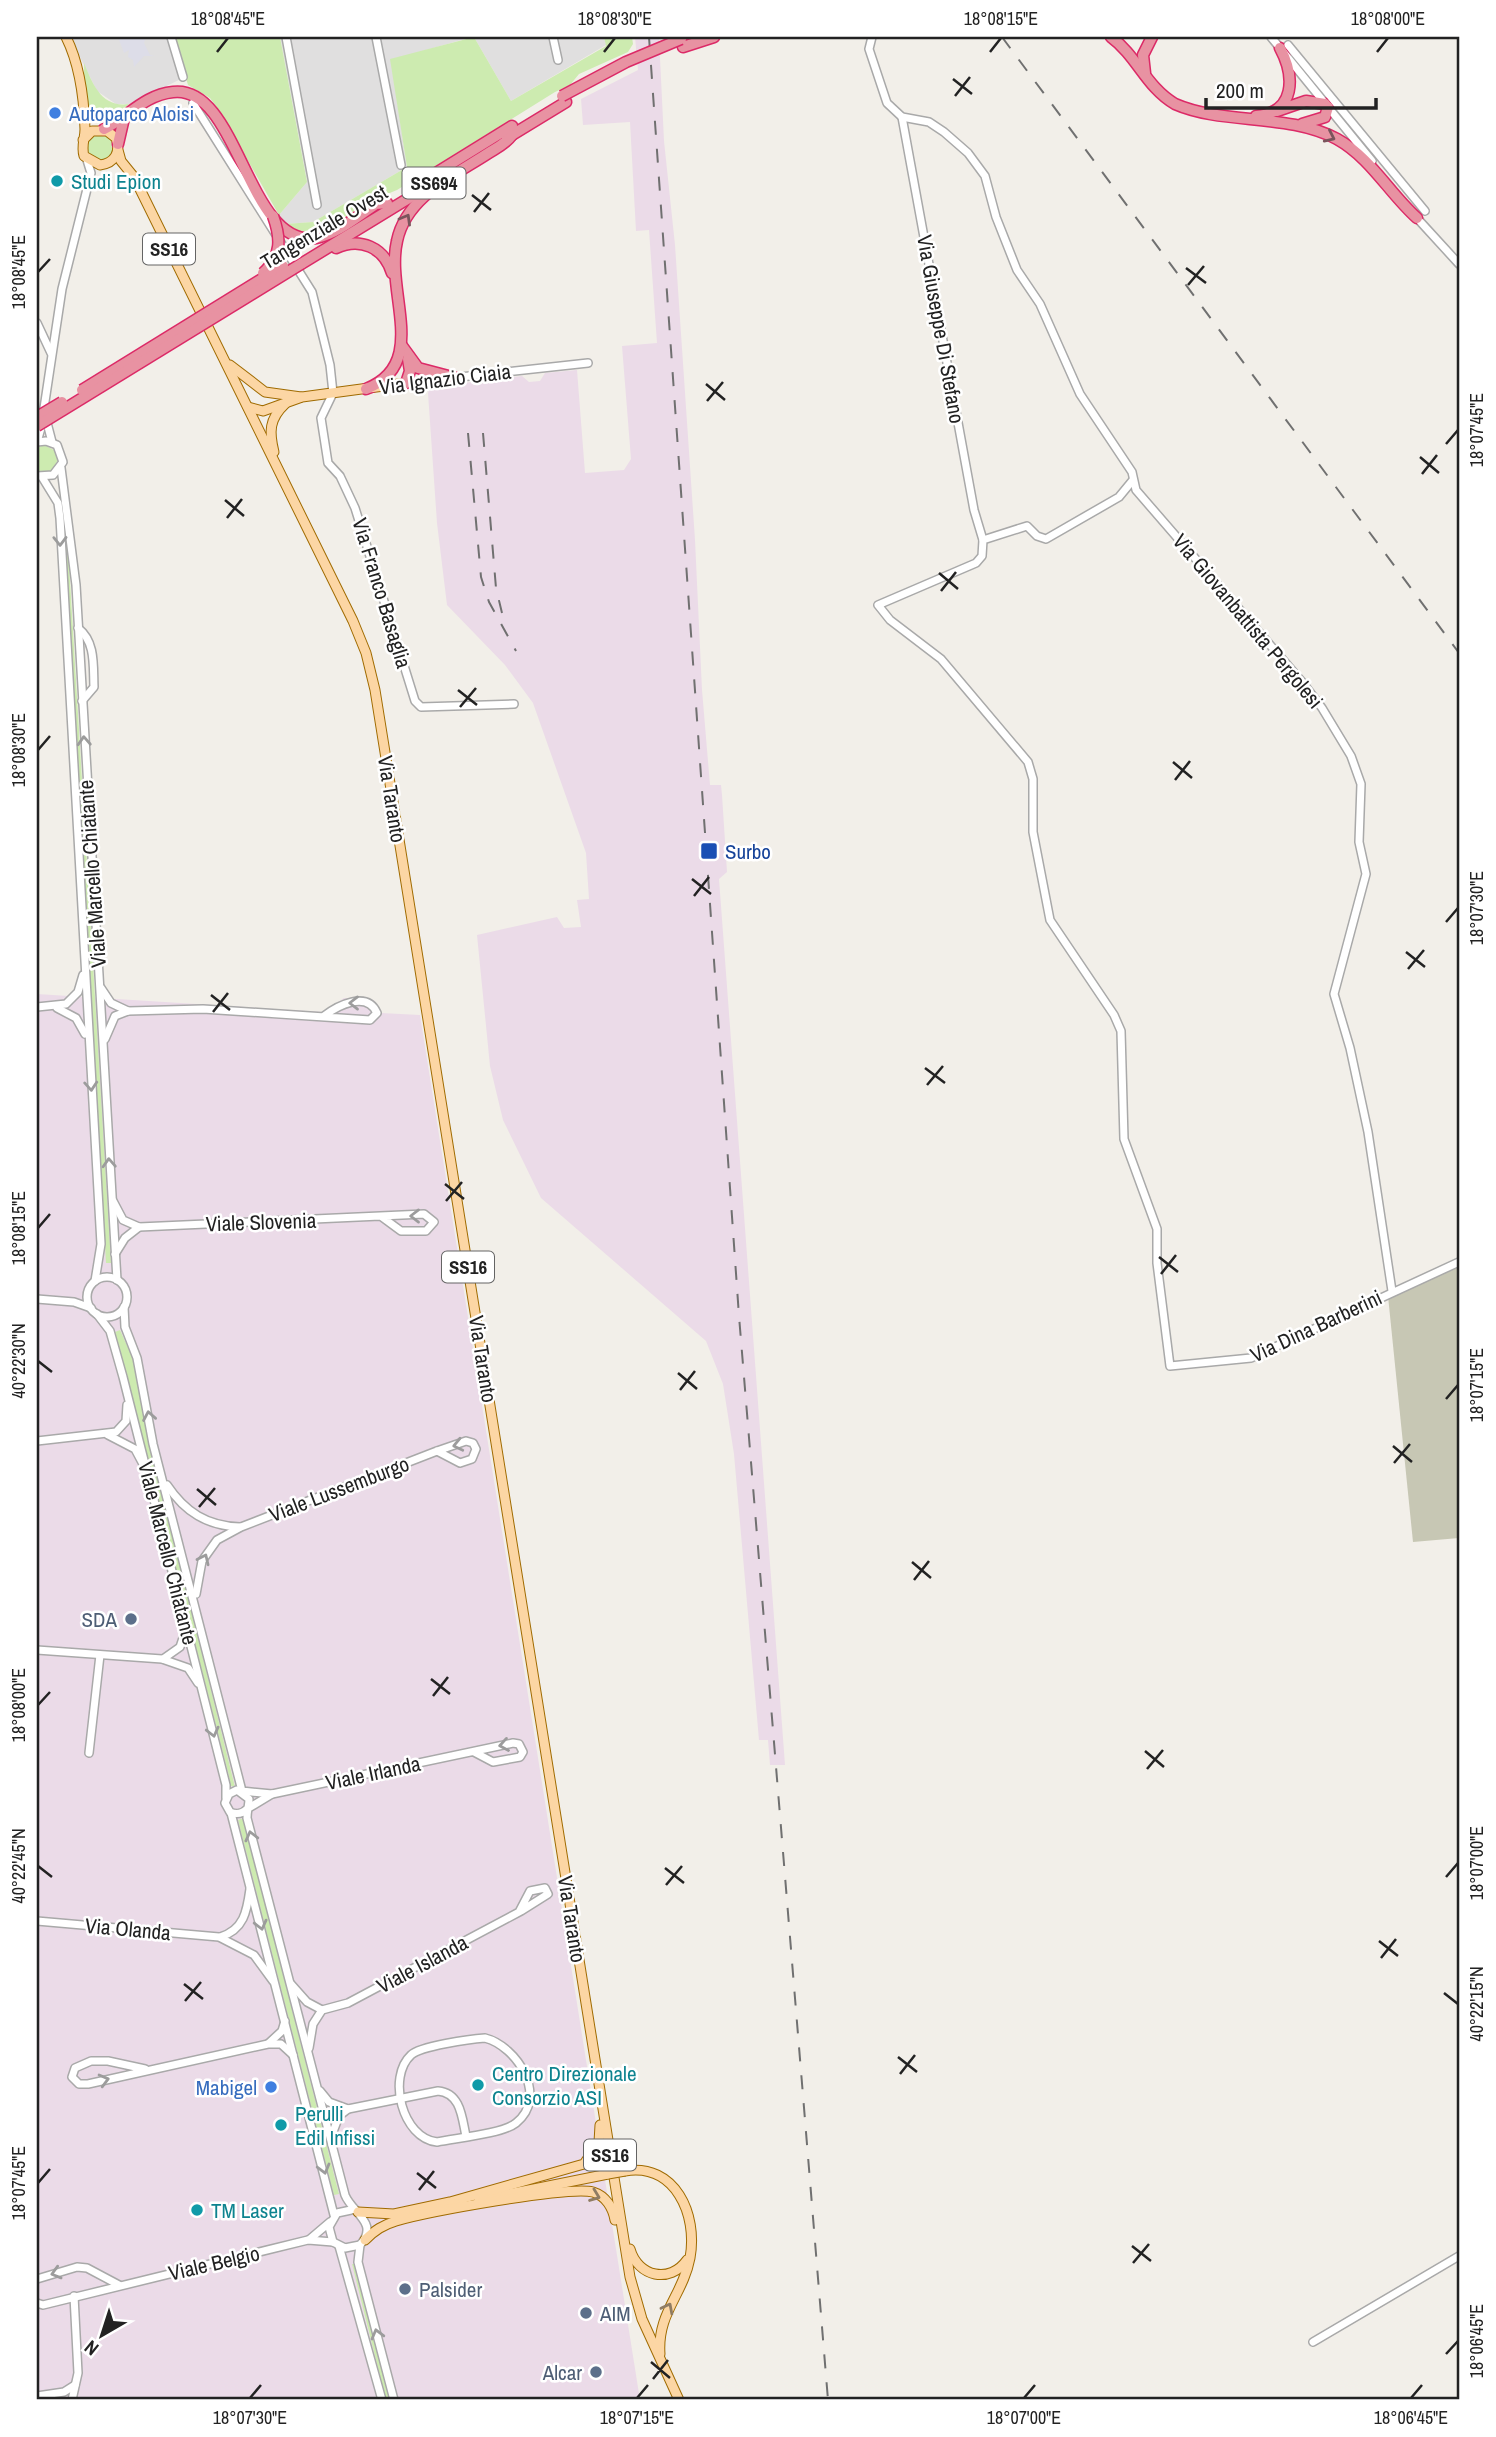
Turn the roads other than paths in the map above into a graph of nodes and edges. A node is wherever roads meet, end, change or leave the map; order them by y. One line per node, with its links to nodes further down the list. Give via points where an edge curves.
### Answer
1 (66, 37): 18 (main road, via 79,67)
2 (171, 37): 14 (street)
3 (286, 37): 35 (street)
4 (376, 37): 31 (street)
5 (553, 37): 13 (street)
6 (714, 37): 11 (highway, Tangenziale Ovest / SS694)
7 (872, 37): 22 (street, via 869,49 883,94)
8 (1111, 37): 15 (highway, via 1129,52)
9 (1152, 37): 15 (highway, via 1142,62)
10 (1271, 37): 12 (street)
11 (685, 41): 16 (highway, Tangenziale Ovest / SS694, bridge, via 626,62)
12 (1284, 46): 19 (street); 20 (highway, via 1291,87 1284,103); 36 (street)
13 (558, 60)
14 (183, 77)
15 (1151, 85): 23 (highway, via 1180,106)
16 (564, 99): 26 (highway, Tangenziale Ovest / SS694); 34 (highway, Tangenziale Ovest / SS694)
17 (193, 103): 52 (street, via 312,292)
18 (81, 104): 25 (main road, Via Taranto, via 89,121); 27 (main road)
19 (1326, 105): 20 (highway, via 1307,101); 24 (highway, via 1327,114 1321,119); 36 (street)
20 (1273, 112): 23 (highway)
21 (125, 115): 25 (highway); 28 (highway); 37 (highway, via 163,94 182,92 201,99)
22 (902, 117): 64 (street, Via Giovanbattista Pergolesi, via 936,126 968,153 985,176 1017,270 1040,304 1080,394); 65 (street, Via Giuseppe Di Stefano)
23 (1240, 117): 24 (highway)
24 (1296, 125): 36 (highway, one-way to 36, via 1352,149)
25 (103, 129): 27 (main road, via 92,131); 28 (main road, Via Taranto, via 113,134)
26 (512, 135): 38 (highway, Tangenziale Ovest / SS694); 40 (highway, one-way to 26, via 397,240 414,207)
27 (83, 140): 29 (main road)
28 (118, 147): 30 (main road); 33 (main road, Via Taranto, via 121,161)
29 (87, 160): 30 (main road, Via Taranto); 32 (street, via 91,169)
30 (106, 164): 32 (street); 33 (main road, Via Taranto, via 122,169)
31 (401, 165)
32 (87, 188): 42 (street)
33 (140, 190): 45 (main road, Via Taranto / SS16)
34 (387, 203): 37 (highway, via 376,204 314,238 290,234); 38 (highway, Tangenziale Ovest / SS694)
35 (317, 205)
36 (1421, 215): 39 (street)
37 (272, 216): 41 (highway, bridge, via 279,243 271,266)
38 (300, 263): 40 (highway, via 347,243 366,244 385,258); 41 (highway, Tangenziale Ovest / SS694, bridge); 58 (highway, Tangenziale Ovest / SS694, bridge)
39 (1459, 264)
40 (395, 285): 46 (highway)
41 (210, 311): 57 (highway, Tangenziale Ovest / SS694, bridge)
42 (56, 319): 43 (street, via 50,326); 44 (street)
43 (37, 324): 44 (street)
44 (51, 354): 55 (street)
45 (223, 359): 51 (main road, Via Ignazio Ciaia); 56 (main road, Via Taranto / SS16)
46 (404, 359): 48 (highway, via 429,373); 49 (highway, via 410,371); 50 (highway, via 385,379)
47 (588, 363): 48 (street, Via Ignazio Ciaia)
48 (456, 378): 49 (street, Via Ignazio Ciaia)
49 (405, 383): 50 (main road, Via Ignazio Ciaia)
50 (366, 389): 52 (main road, Via Ignazio Ciaia)
51 (265, 392): 53 (main road, Via Ignazio Ciaia); 56 (main road)
52 (333, 393): 53 (main road, Via Ignazio Ciaia); 68 (street, Via Franco Basaglia, via 321,418 328,463 340,476 355,508 415,701 421,707)
53 (302, 397): 54 (main road, Via Ignazio Ciaia)
54 (288, 402): 56 (main road, Via Ignazio Ciaia, via 263,411); 61 (main road, via 274,417 270,431)
55 (43, 405): 59 (street); 60 (street, Viale Marcello Chiatante)
56 (248, 407): 61 (main road, Via Taranto / SS16)
57 (37, 417)
58 (37, 426)
59 (37, 442): 60 (street)
60 (52, 442): 62 (street, Viale Marcello Chiatante, via 61,450)
61 (277, 467): 122 (main road, Via Taranto / SS16, via 353,621 375,690)
62 (61, 468): 63 (street, Viale Marcello Chiatante, via 53,475); 66 (street, Viale Marcello Chiatante)
63 (39, 476): 69 (street, Viale Marcello Chiatante, one-way to 69, via 58,503 60,518)
64 (1133, 480): 65 (street, via 1119,497 1046,539 1027,526); 84 (street, Via Giovanbattista Pergolesi, via 1136,490 1316,699 1358,771 1359,842 1366,874 1334,994 1368,1132)
65 (983, 540): 84 (street, Via Dina Barberini, via 982,556 976,563 878,605 890,620 941,659 1009,736 1032,770 1033,832 1050,920 1121,1031 1124,1139 1157,1229 1170,1366 1251,1359)
66 (78, 628): 67 (street, Viale Marcello Chiatante); 67 (street, via 93,650 94,687)
67 (82, 701): 70 (street, Viale Marcello Chiatante, one-way to 67)
68 (514, 704)
69 (84, 971): 72 (street, via 73,999); 75 (street, Viale Marcello Chiatante)
70 (99, 984): 73 (street, via 111,1003); 76 (street, Viale Marcello Chiatante)
71 (37, 1007): 72 (street)
72 (56, 1007): 75 (street, via 76,1018)
73 (128, 1011): 74 (street, via 203,1009); 76 (street, via 109,1023)
74 (324, 1016): 74 (street, one-way to 74, via 370,1020 377,1013 367,1003 345,1002)
75 (88, 1044): 83 (street, Viale Marcello Chiatante, one-way to 83, via 101,1244)
76 (103, 1050): 77 (street, Viale Marcello Chiatante, one-way to 76)
77 (111, 1196): 79 (street, via 123,1220); 80 (street, Viale Marcello Chiatante)
78 (382, 1217): 78 (street, Viale Slovenia, one-way to 78, via 401,1231 426,1231 433,1222 424,1214); 79 (street, Viale Slovenia)
79 (139, 1227): 80 (street)
80 (115, 1255): 82 (street, Viale Marcello Chiatante)
81 (1459, 1262): 84 (street)
82 (117, 1280): 83 (street, via 106,1277); 87 (street, Viale Marcello Chiatante, via 125,1289)
83 (93, 1284): 86 (street, via 83,1293); 88 (street, Viale Marcello Chiatante, via 87,1298)
84 (1392, 1291)
85 (37, 1299): 86 (street)
86 (60, 1300): 88 (street)
87 (124, 1307): 88 (street, via 115,1315); 94 (street, Viale Marcello Chiatante, one-way to 87)
88 (94, 1311): 89 (street, Viale Marcello Chiatante, via 110,1331)
89 (124, 1377): 90 (street, via 127,1421); 93 (street, Viale Marcello Chiatante)
90 (107, 1435): 91 (street); 93 (street, via 135,1449)
91 (37, 1441)
92 (437, 1451): 92 (street, Viale Lussemburgo, one-way to 92, via 460,1463 472,1459 476,1449 466,1441); 95 (street, Viale Lussemburgo)
93 (147, 1470): 97 (street, Viale Marcello Chiatante)
94 (163, 1479): 95 (street, Viale Lussemburgo, via 181,1504 200,1519); 96 (street, Viale Marcello Chiatante)
95 (241, 1527): 96 (street, Viale Lussemburgo, one-way to 95, via 196,1580 207,1550)
96 (196, 1608): 104 (street, Viale Marcello Chiatante)
97 (187, 1628): 100 (street, via 180,1647); 101 (street, Viale Marcello Chiatante)
98 (37, 1650): 99 (street)
99 (100, 1654): 100 (street); 103 (street)
100 (162, 1659): 101 (street, via 188,1668)
101 (203, 1694): 106 (street, Viale Marcello Chiatante, one-way to 106)
102 (474, 1752): 102 (street, Viale Irlanda, one-way to 102, via 493,1762 520,1757 523,1752 513,1743); 105 (street, Viale Irlanda)
103 (89, 1753)
104 (242, 1791): 105 (street, Viale Irlanda); 106 (street, via 233,1791); 107 (street, Viale Marcello Chiatante, via 249,1799)
105 (272, 1794): 107 (street, Viale Irlanda)
106 (226, 1798): 108 (street, Viale Marcello Chiatante)
107 (247, 1809): 108 (street, via 239,1814); 113 (street, Viale Marcello Chiatante, one-way to 107)
108 (230, 1812): 109 (street, Viale Marcello Chiatante)
109 (251, 1884): 112 (street, via 243,1921); 114 (street, Viale Marcello Chiatante, one-way to 114)
110 (519, 1912): 115 (street, Viale Islanda, via 348,2003)
111 (37, 1921): 112 (street, Via Olanda)
112 (219, 1937): 114 (street, Via Olanda, via 254,1955)
113 (290, 1982): 115 (street, via 307,2002); 118 (street, Viale Marcello Chiatante)
114 (277, 1988): 116 (street, Viale Marcello Chiatante)
115 (322, 2010): 118 (street, via 313,2024)
116 (285, 2021): 117 (street, via 282,2031); 119 (street, Viale Marcello Chiatante)
117 (268, 2044): 119 (street, via 281,2044); 120 (street)
118 (309, 2055): 121 (street, Viale Marcello Chiatante)
119 (295, 2058): 129 (street, Viale Marcello Chiatante, one-way to 129)
120 (145, 2069): 120 (street, one-way to 120, via 91,2061 75,2068 72,2077 79,2084 88,2084)
121 (316, 2085): 124 (street, via 329,2102); 126 (street, Viale Marcello Chiatante)
122 (598, 2085): 127 (main road, via 601,2133 584,2164); 130 (main road, Via Taranto / SS16)
123 (402, 2098): 124 (street); 125 (street, via 410,2127 427,2141); 125 (street, via 448,2093 458,2104); 125 (street, via 398,2075 415,2052 477,2039 501,2044 520,2062 527,2084 527,2107 508,2127)
124 (348, 2109): 126 (street, via 335,2123)
125 (466, 2136)
126 (331, 2141): 128 (street, Viale Marcello Chiatante)
127 (451, 2205): 128 (main road, via 394,2214); 132 (main road, via 377,2228); 134 (main road, bridge, via 625,2171 647,2171 661,2175 678,2190 689,2226); 136 (main road, one-way to 136, via 574,2191 596,2193 614,2213)
128 (354, 2211): 129 (street); 132 (street, Viale Marcello Chiatante, via 367,2225)
129 (332, 2218): 131 (street, Viale Belgio); 133 (street, Viale Marcello Chiatante, via 330,2235)
130 (621, 2225): 134 (main road, via 632,2258 653,2275 681,2269); 136 (main road, Via Taranto / SS16)
131 (308, 2240): 133 (street, Viale Belgio); 138 (street, Viale Belgio)
132 (362, 2242): 133 (street, via 350,2248); 147 (street, Viale Marcello Chiatante, one-way to 132, via 358,2262)
133 (336, 2244): 146 (street, Viale Marcello Chiatante)
134 (691, 2256): 142 (main road, one-way to 134, via 659,2333)
135 (1459, 2256): 141 (street)
136 (630, 2277): 142 (main road, Via Taranto / SS16)
137 (37, 2278): 138 (street, one-way to 137, via 77,2267)
138 (120, 2285): 139 (street, Viale Belgio)
139 (74, 2296): 140 (street, Viale Belgio); 143 (street)
140 (37, 2303)
141 (1314, 2342)
142 (661, 2363): 148 (main road, Via Taranto / SS16)
143 (75, 2385): 144 (street, via 64,2392); 145 (street)
144 (37, 2396)
145 (72, 2400)
146 (382, 2400)
147 (394, 2400)
148 (679, 2400)

